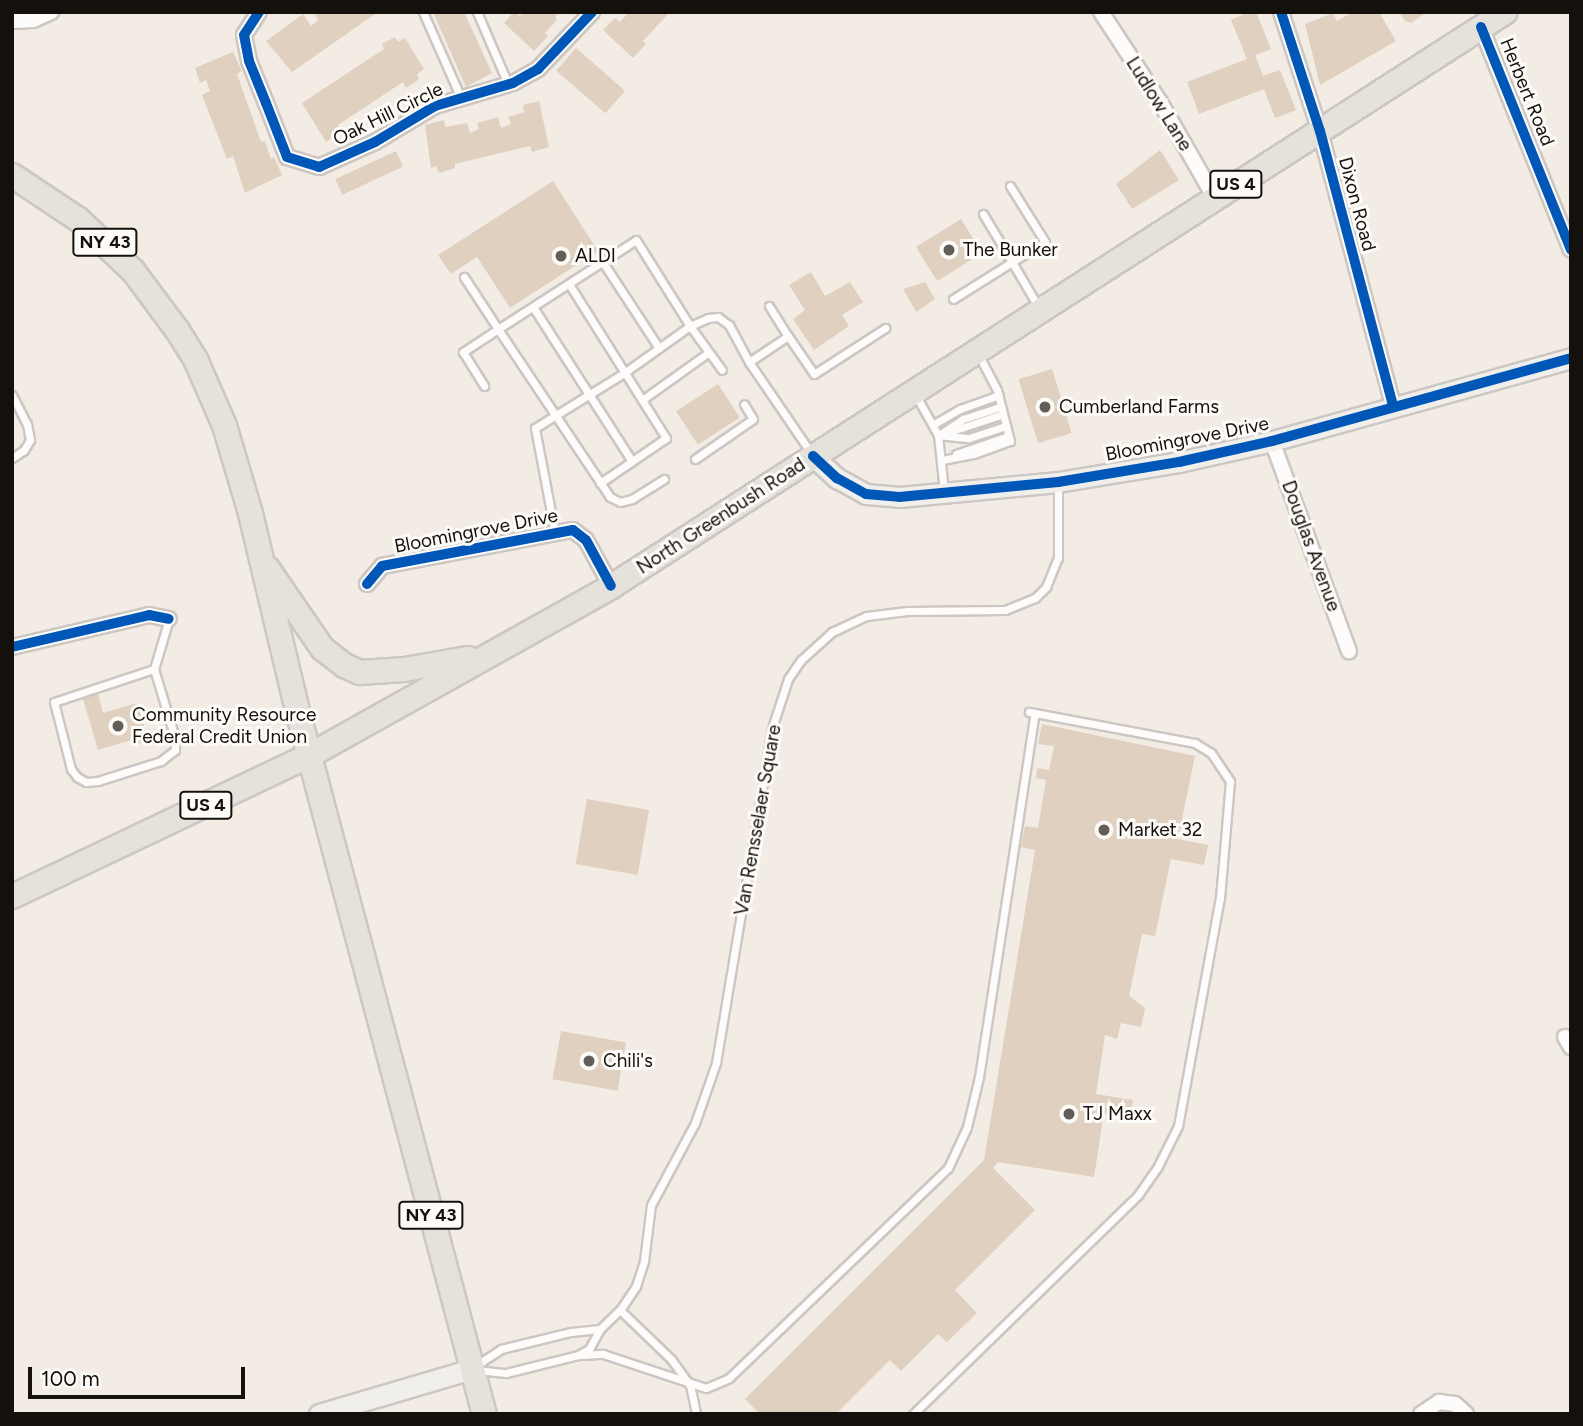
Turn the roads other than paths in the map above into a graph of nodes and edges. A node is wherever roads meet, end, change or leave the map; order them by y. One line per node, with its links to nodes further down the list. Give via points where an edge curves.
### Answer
1 (51, 12): 9 (street, via 33,20)
2 (259, 12): 12 (street, Oak Hill Circle, via 244,35 249,61 286,157 319,167 375,142 435,106)
3 (423, 12): 12 (lane)
4 (477, 12): 11 (lane)
5 (592, 12): 11 (street, Oak Hill Circle, via 538,69)
6 (1101, 12): 16 (street, Ludlow Lane)
7 (1281, 12): 13 (street, Dixon Road)
8 (1504, 12): 10 (main road, North Greenbush Road / US 4)
9 (12, 21)
10 (1481, 27): 13 (main road, North Greenbush Road / US 4); 18 (street, Herbert Road)
11 (508, 84): 12 (street, Oak Hill Circle)
12 (461, 98)
13 (1320, 131): 16 (main road, North Greenbush Road / US 4); 45 (street, Dixon Road)
14 (12, 175): 62 (main road, NY 43, via 50,198 106,243 177,330 224,425)
15 (1010, 186): 20 (lane, via 1045,242)
16 (1215, 198): 26 (main road, North Greenbush Road / US 4)
17 (983, 214): 20 (lane)
18 (1571, 250)
19 (602, 261): 22 (lane); 27 (lane, via 636,240); 31 (lane)
20 (1013, 262): 23 (lane); 26 (lane)
21 (464, 277): 29 (lane)
22 (569, 284): 25 (lane); 37 (lane)
23 (953, 299)
24 (769, 306): 30 (lane)
25 (533, 307): 29 (lane); 40 (lane)
26 (1041, 311): 33 (main road, North Greenbush Road / US 4)
27 (690, 326): 31 (lane); 32 (lane); 35 (lane, via 718,317 729,325)
28 (885, 328): 30 (lane, via 814,374)
29 (498, 329): 38 (lane, via 463,352); 47 (lane)
30 (788, 336): 35 (lane)
31 (659, 348): 37 (lane)
32 (709, 352): 36 (lane); 43 (lane)
33 (977, 353): 39 (main road, North Greenbush Road / US 4); 42 (lane)
34 (1571, 358): 45 (street, Bloomingrove Drive)
35 (749, 362): 52 (lane)
36 (722, 370)
37 (624, 373): 40 (lane); 43 (lane)
38 (484, 386)
39 (914, 393): 48 (lane); 52 (main road, North Greenbush Road / US 4)
40 (590, 394): 47 (lane); 56 (lane)
41 (12, 395): 53 (lane, via 30,440)
42 (999, 395): 46 (lane); 48 (lane)
43 (642, 400): 56 (lane, via 666,438)
44 (744, 404): 54 (lane, via 753,419)
45 (1393, 406): 51 (street, Bloomingrove Drive)
46 (1002, 411): 49 (lane); 50 (lane, via 963,419)
47 (553, 415): 59 (lane); 61 (lane, via 535,428)
48 (934, 424): 50 (lane)
49 (1006, 426): 50 (lane, via 969,438); 55 (lane, via 1010,441)
50 (938, 435): 55 (lane)
51 (1272, 440): 58 (street, Bloomingrove Drive, via 1179,462); 67 (street, Douglas Avenue)
52 (813, 456): 60 (street, Bloomingrove Drive, via 837,478 866,494 899,497); 64 (main road, North Greenbush Road / US 4)
53 (12, 458)
54 (695, 458)
55 (942, 460): 60 (lane)
56 (632, 461): 59 (lane)
57 (664, 479): 59 (lane, via 641,495 620,502 610,498)
58 (1058, 482): 60 (street, Bloomingrove Drive); 72 (lane, Van Rensselaer Square, via 1058,558 1046,587 1035,598 1005,610 867,616 832,632 788,679 772,728 710,1085 695,1123 657,1189 641,1275)
59 (600, 483)
60 (944, 492)
61 (555, 534): 63 (street, Bloomingrove Drive, via 382,566); 64 (street, Bloomingrove Drive, via 573,530 586,540)
62 (261, 560): 68 (main road, via 322,648 359,672); 70 (main road, NY 43)
63 (367, 584)
64 (611, 586): 68 (main road, North Greenbush Road / US 4)
65 (169, 619): 66 (street, via 149,615); 69 (lane)
66 (12, 647)
67 (1349, 651)
68 (492, 653): 70 (main road, North Greenbush Road / US 4)
69 (155, 669): 69 (lane, via 54,702 77,777 98,781 161,761 175,750)
70 (309, 755): 71 (main road, North Greenbush Road / US 4); 75 (main road, NY 43)
71 (12, 896)
72 (620, 1310): 73 (lane, Van Rensselaer Square); 76 (lane, via 671,1359)
73 (600, 1329): 74 (lane, Van Rensselaer Square, via 589,1349); 75 (lane, via 501,1349)
74 (579, 1355): 75 (lane, via 506,1373); 76 (lane, via 603,1354)
75 (472, 1369): 77 (street); 78 (main road, NY 43)
76 (690, 1385): 79 (lane); 80 (lane, via 706,1388 741,1369 948,1168 956,1155 979,1077 1032,713 1195,743 1211,753 1230,781 1220,898 1178,1126 1138,1195)
77 (319, 1414)
78 (484, 1414)
79 (696, 1414)
80 (913, 1414)
81 (1421, 1414): 82 (street, via 1439,1402 1455,1404)
82 (1466, 1414)

